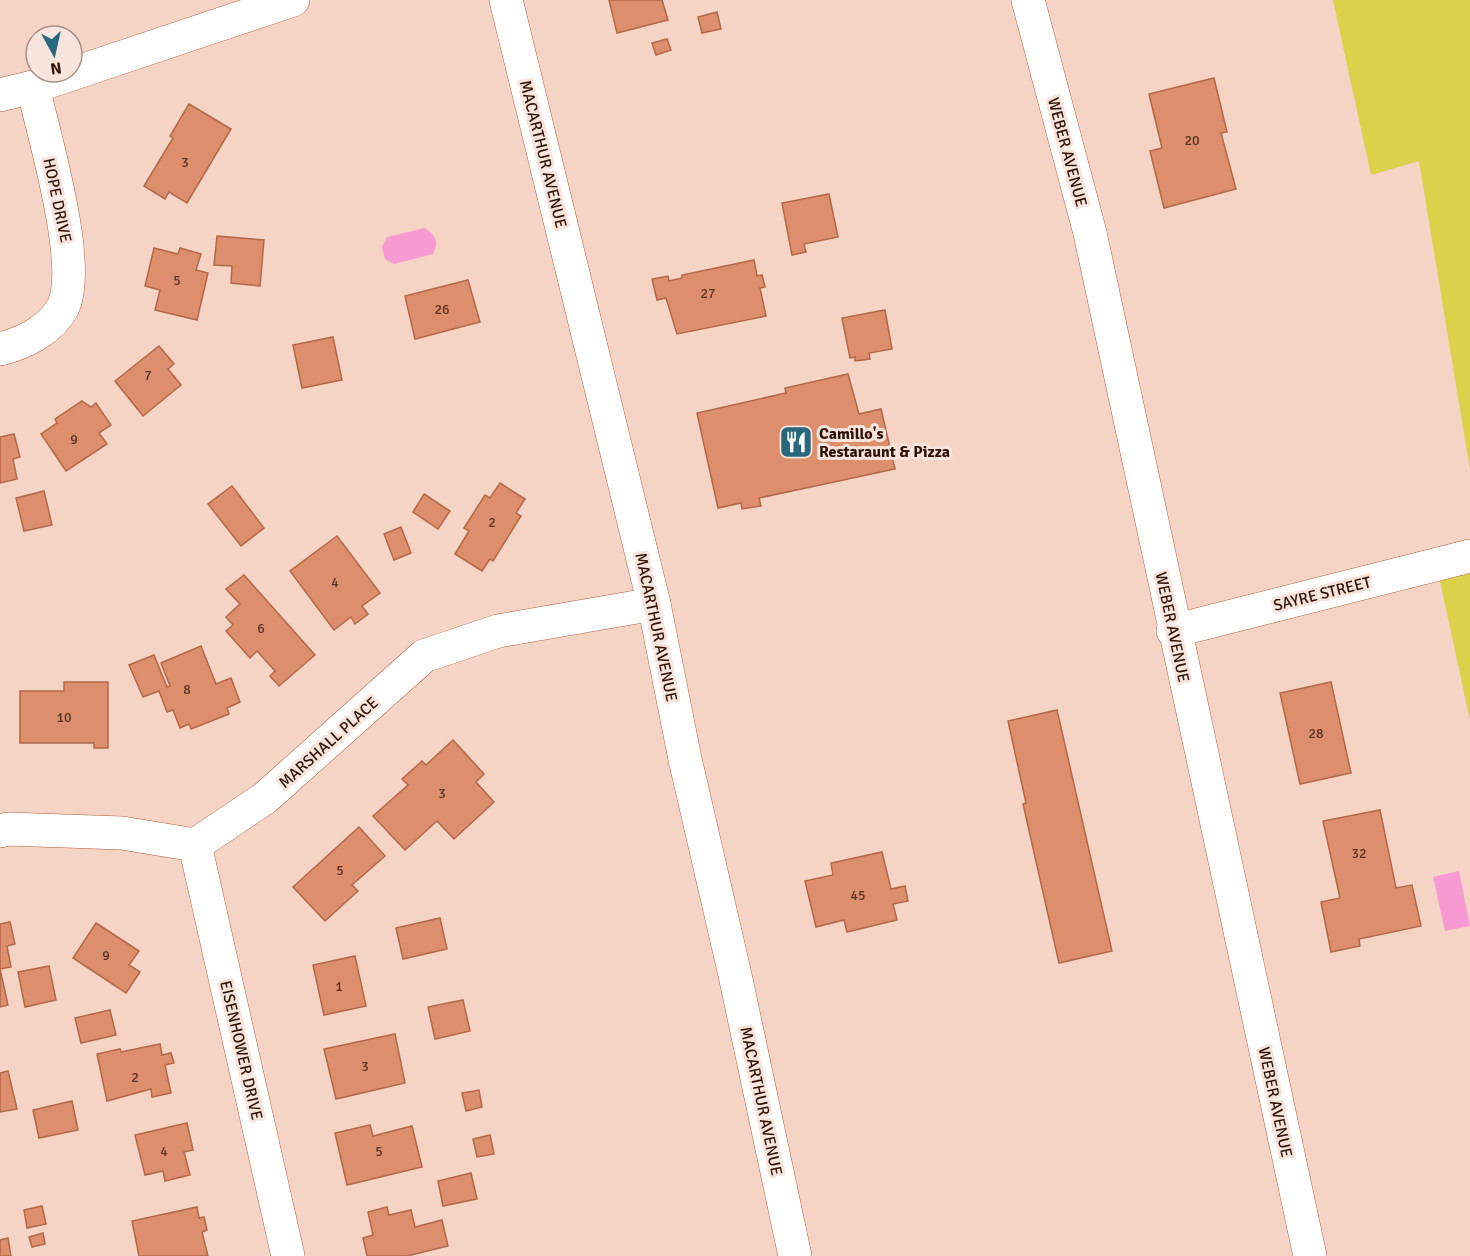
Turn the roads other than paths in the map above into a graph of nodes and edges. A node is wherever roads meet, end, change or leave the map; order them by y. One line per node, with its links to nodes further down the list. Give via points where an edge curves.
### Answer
1 (293, 0): 4 (street)
2 (506, 0): 8 (street, MACARTHUR AVENUE)
3 (1028, 0): 9 (street, WEBER AVENUE, via 1089,233)
4 (33, 87): 5 (street); 6 (street, HOPE DRIVE, via 69,246 69,281 63,307 42,332)
5 (0, 95)
6 (0, 349)
7 (1470, 556): 9 (street, SAYRE STREET)
8 (654, 604): 11 (street, MARSHALL PLACE, via 498,631 424,656 265,798); 13 (street, MACARTHUR AVENUE)
9 (1173, 631): 14 (street, WEBER AVENUE)
10 (0, 831): 11 (street, via 122,832)
11 (195, 845): 12 (street, EISENHOWER DRIVE)
12 (288, 1256)
13 (795, 1256)
14 (1310, 1256)

